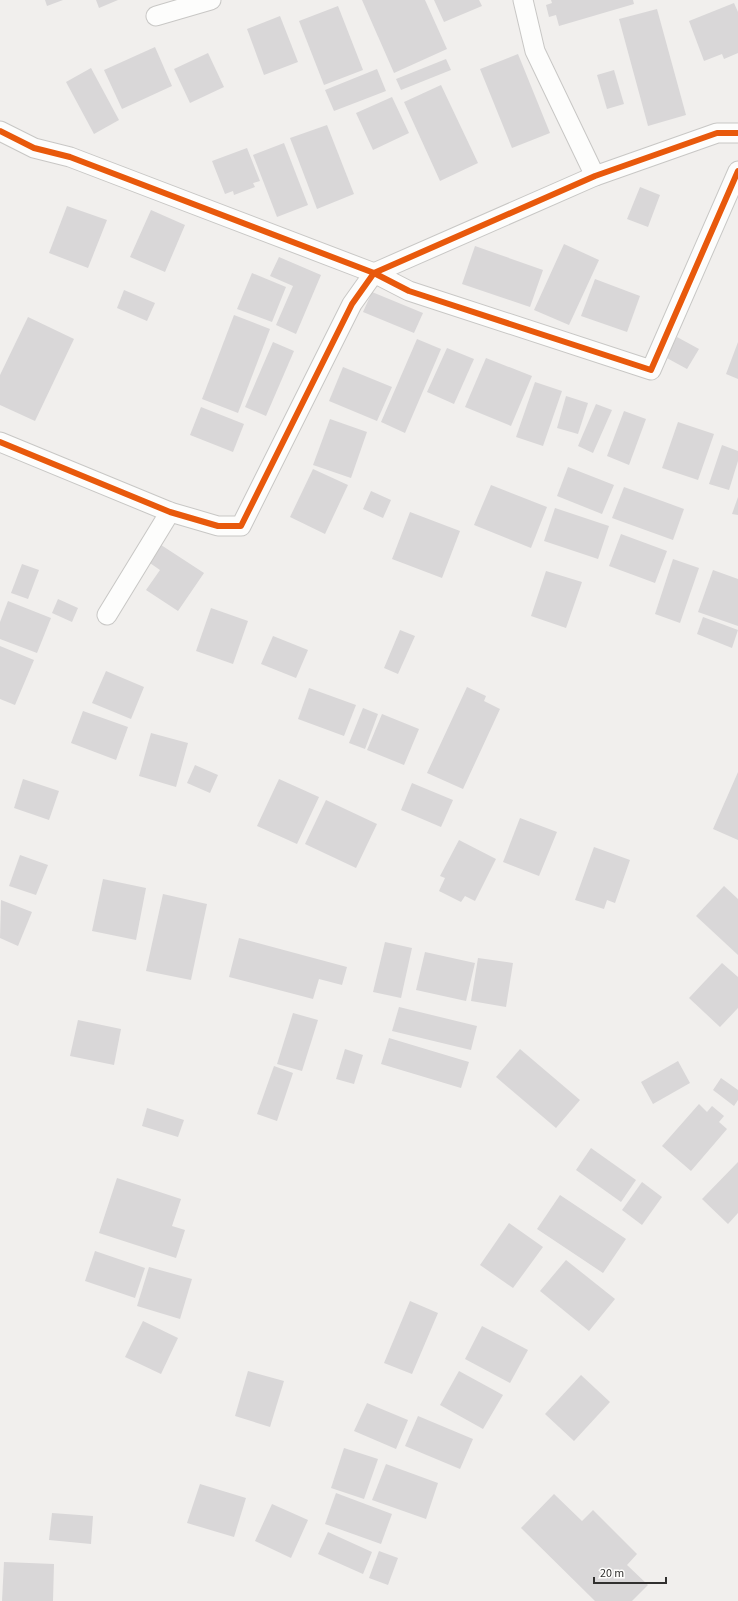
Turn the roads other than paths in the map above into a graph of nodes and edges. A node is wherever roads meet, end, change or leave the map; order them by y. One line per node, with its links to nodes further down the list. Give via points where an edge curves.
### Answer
1 (211, 0): 3 (street)
2 (523, 0): 7 (street, via 535,51)
3 (156, 16)
4 (0, 131): 8 (street, via 34,148 70,157)
5 (738, 133): 7 (street, via 717,132)
6 (738, 171): 8 (street, via 651,370 410,291)
7 (594, 176): 8 (street)
8 (374, 273): 10 (street, via 352,304 241,526 218,526)
9 (0, 442): 10 (street)
10 (170, 512): 11 (street)
11 (107, 615)

